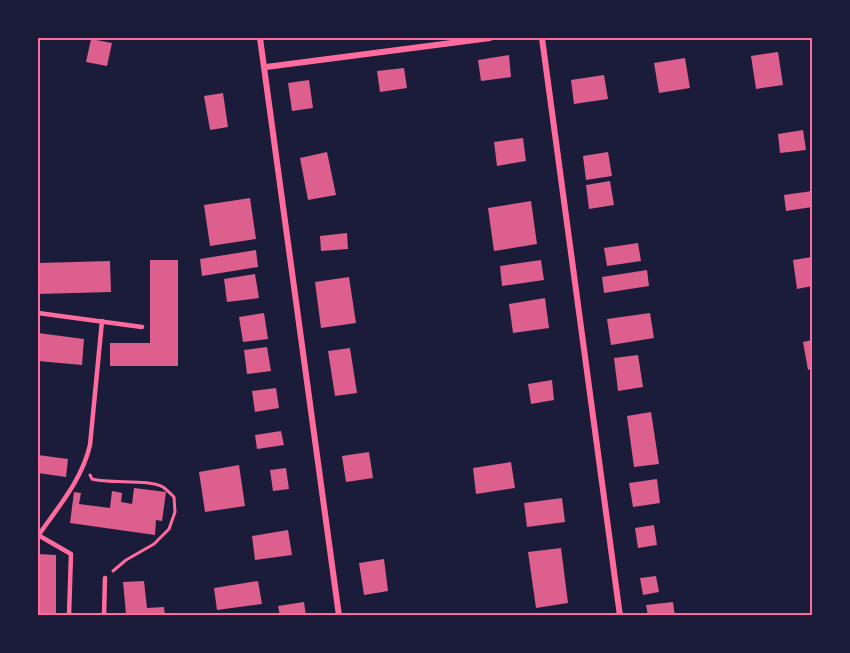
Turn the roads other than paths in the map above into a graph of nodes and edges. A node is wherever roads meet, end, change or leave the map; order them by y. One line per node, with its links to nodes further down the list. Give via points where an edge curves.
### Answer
1 (261, 38): 4 (street)
2 (490, 38): 4 (street)
3 (542, 38): 13 (street)
4 (266, 67): 12 (street)
5 (38, 313): 6 (lane)
6 (102, 321): 7 (lane); 8 (lane, via 86,461)
7 (142, 327)
8 (38, 535): 10 (lane, via 71,555)
9 (105, 578): 11 (lane)
10 (69, 615)
11 (105, 615)
12 (339, 615)
13 (620, 615)

